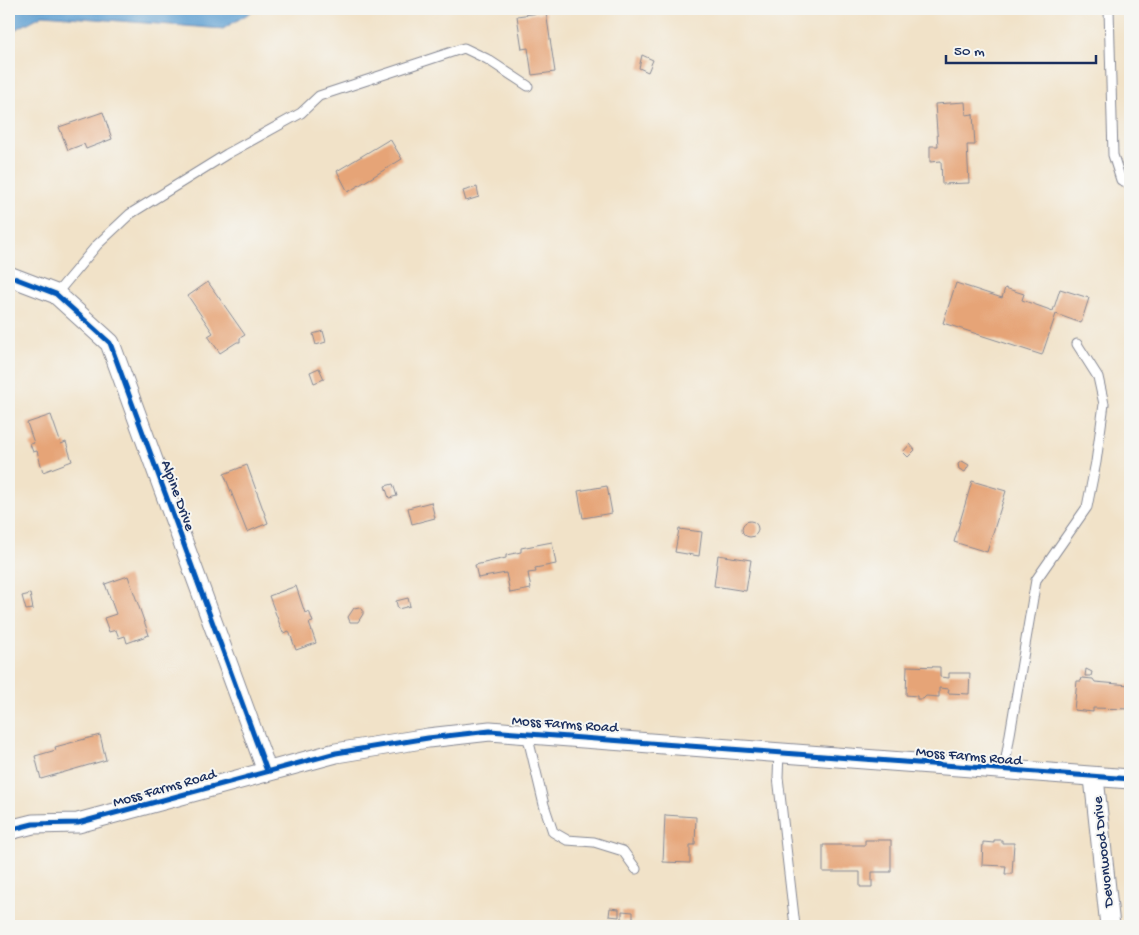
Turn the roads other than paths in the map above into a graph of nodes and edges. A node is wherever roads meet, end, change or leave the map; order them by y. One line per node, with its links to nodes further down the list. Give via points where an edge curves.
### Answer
1 (1109, 9): 3 (lane, via 1113,155 1121,180)
2 (528, 86): 5 (lane, via 464,48 319,96 302,112 130,214 96,245)
3 (1130, 184)
4 (9, 276): 5 (street, Alpine Drive)
5 (56, 294): 9 (street, Alpine Drive, via 110,343)
6 (1077, 344): 10 (lane, via 1098,377 1104,404 1096,462 1087,507 1036,580)
7 (527, 733): 8 (street, Moss Farms Road); 9 (street, Moss Farms Road, via 490,731 428,738 336,753); 14 (lane, via 553,832 568,840 594,842 623,851)
8 (779, 752): 10 (street, Moss Farms Road); 15 (lane, via 778,777)
9 (267, 771): 13 (street, Moss Farms Road, via 78,824 33,824)
10 (1004, 771): 11 (street, Moss Farms Road)
11 (1094, 778): 12 (street, Moss Farms Road); 16 (street, Devonwood Drive)
12 (1130, 779)
13 (9, 830)
14 (636, 868)
15 (796, 926)
16 (1110, 926)

